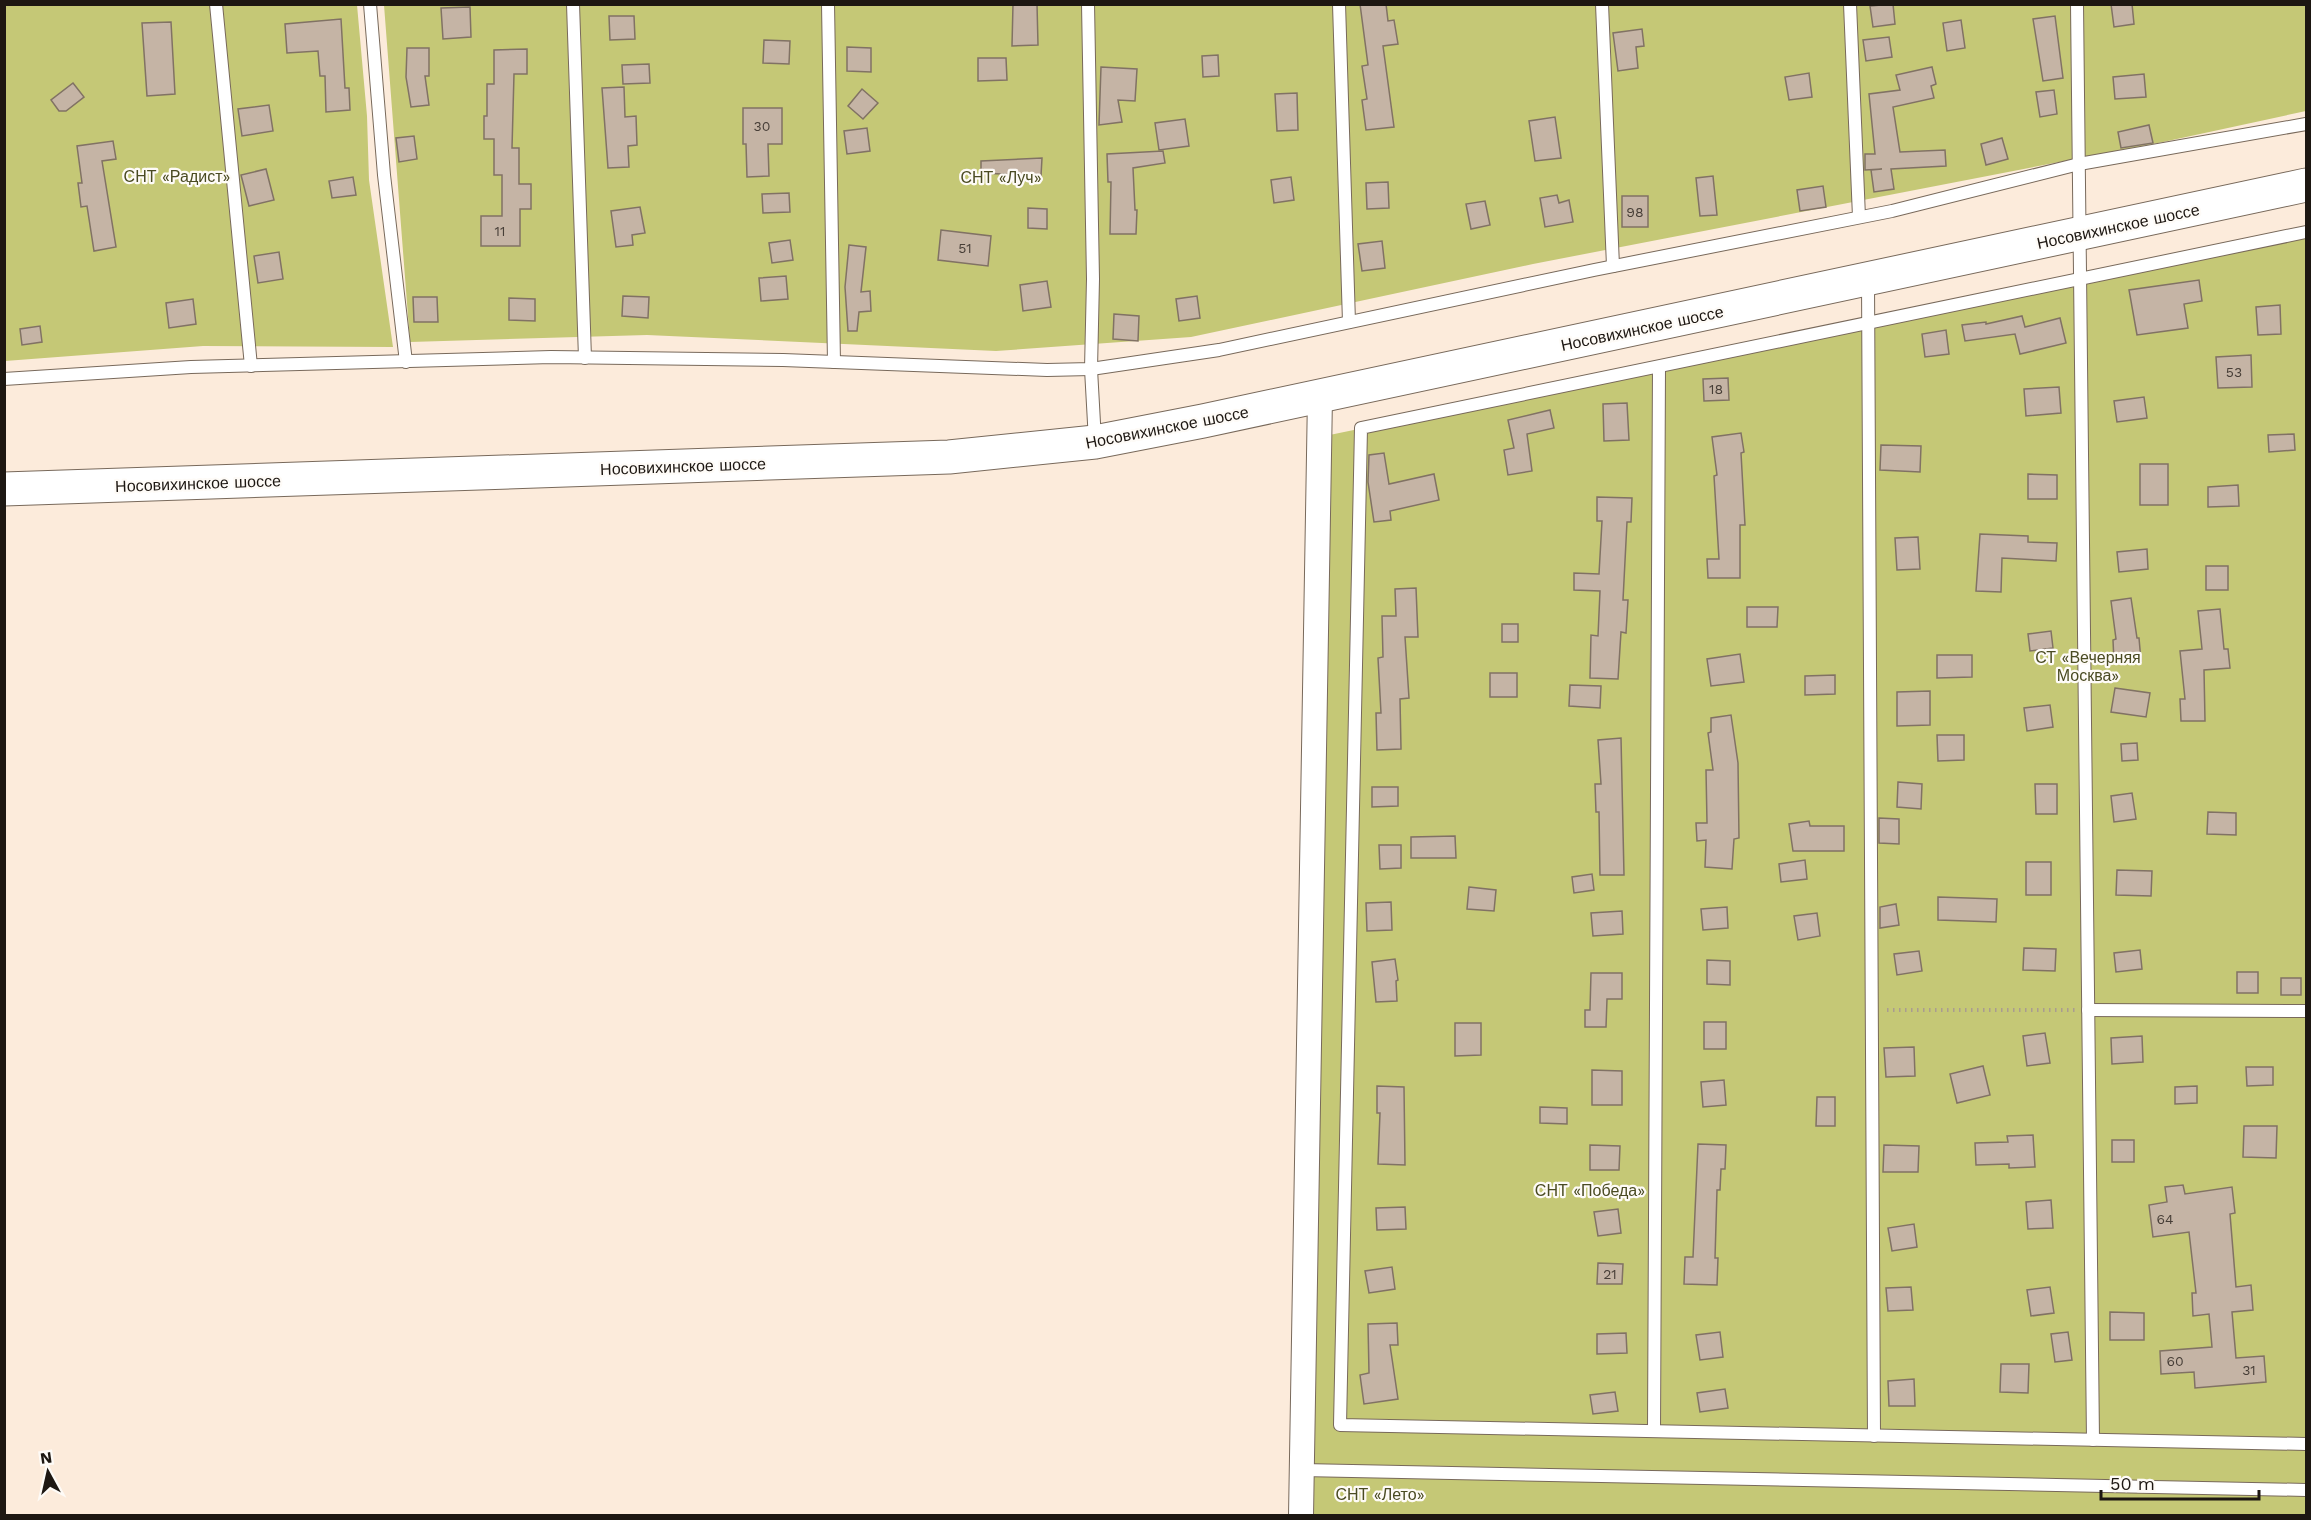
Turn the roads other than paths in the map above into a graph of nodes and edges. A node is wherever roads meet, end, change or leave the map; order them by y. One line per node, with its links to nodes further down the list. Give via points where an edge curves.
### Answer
1 (216, 4): 24 (lane)
2 (370, 4): 22 (lane, via 384,175)
3 (573, 4): 21 (lane)
4 (828, 4): 23 (lane)
5 (1088, 4): 26 (lane)
6 (1339, 4): 19 (lane)
7 (1602, 4): 16 (lane)
8 (1850, 4): 13 (lane)
9 (2077, 4): 11 (lane)
10 (2307, 124): 11 (lane)
11 (2079, 164): 13 (lane); 15 (lane)
12 (2307, 185): 15 (main road, Носовихинское шоссе)
13 (1859, 217): 16 (lane)
14 (2307, 232): 18 (lane)
15 (2080, 234): 17 (main road, Носовихинское шоссе); 18 (lane)
16 (1613, 266): 19 (lane)
17 (1868, 279): 20 (lane); 28 (main road, Носовихинское шоссе)
18 (2080, 279): 20 (lane); 31 (lane)
19 (1349, 322): 26 (lane, via 1219,350)
20 (1868, 323): 25 (lane); 34 (lane)
21 (585, 358): 22 (lane); 23 (lane)
22 (406, 362): 24 (lane)
23 (834, 362): 26 (lane)
24 (251, 366): 27 (lane)
25 (1659, 367): 33 (lane); 33 (lane, via 1361,428 1340,1425)
26 (1091, 369): 29 (lane)
27 (4, 379)
28 (1320, 396): 29 (main road, Носовихинское шоссе); 37 (street)
29 (1095, 442): 30 (main road, Носовихинское шоссе, via 950,458)
30 (4, 489)
31 (2088, 1010): 32 (lane); 35 (lane)
32 (2307, 1011)
33 (1654, 1431): 34 (lane)
34 (1874, 1436): 35 (lane)
35 (2093, 1440): 36 (lane)
36 (2307, 1444)
37 (1302, 1470): 38 (lane); 39 (street)
38 (2307, 1490)
39 (1301, 1515)

